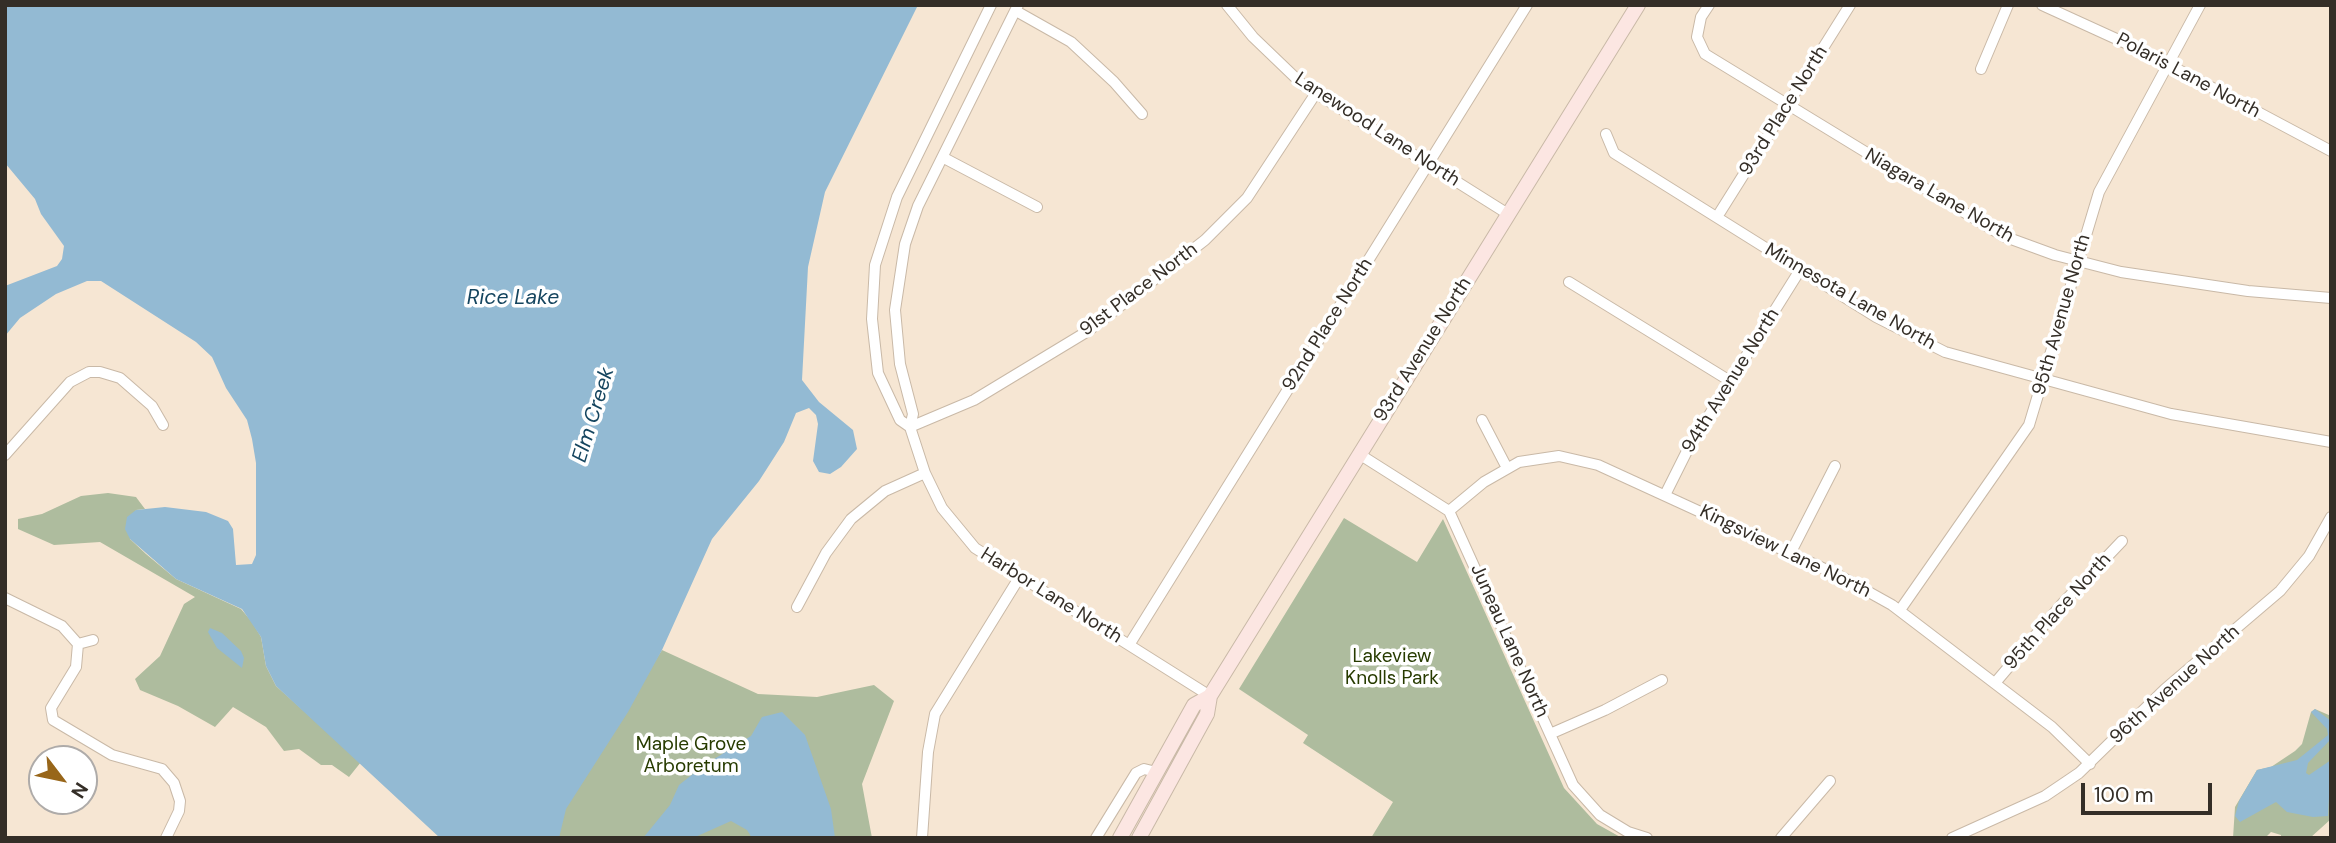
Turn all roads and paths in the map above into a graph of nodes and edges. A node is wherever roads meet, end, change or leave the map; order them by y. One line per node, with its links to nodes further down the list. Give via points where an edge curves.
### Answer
1 (991, 5): 12 (street)
2 (1227, 5): 15 (street, Lanewood Lane North, via 1253,37)
3 (1527, 5): 21 (street, 92nd Place North)
4 (1638, 5): 23 (main road, 93rd Avenue North)
5 (1709, 5): 16 (street, Niagara Lane North, via 1697,37 1705,54)
6 (1850, 5): 16 (street, 93rd Place North)
7 (2008, 5): 13 (street)
8 (2042, 5): 11 (street, Polaris Lane North)
9 (2200, 5): 11 (street, 95th Avenue North)
10 (1017, 8): 14 (street); 17 (street, via 1070,42)
11 (2168, 64): 19 (street, Polaris Lane North); 25 (street, 95th Avenue North, via 2099,192)
12 (963, 68): 14 (street); 33 (street, via 897,197 875,265 872,319 878,373 900,420)
13 (1981, 69)
14 (984, 78): 20 (street)
15 (1316, 93): 21 (street, Lanewood Lane North); 33 (street, 91st Place North, via 1247,198 1205,240 1116,311 1066,344 974,400)
16 (1788, 106): 24 (street, 93rd Place North); 25 (street, Niagara Lane North, via 1984,226 2023,245)
17 (1142, 114)
18 (1606, 134): 24 (street, Minnesota Lane North, via 1614,153)
19 (2331, 152)
20 (944, 158): 22 (street); 33 (street, via 914,218 897,280 896,338 913,414)
21 (1428, 164): 23 (street, Lanewood Lane North); 51 (street, 92nd Place North)
22 (1037, 207)
23 (1508, 214): 35 (main road, 93rd Avenue North)
24 (1717, 217): 26 (street, Minnesota Lane North)
25 (2077, 261): 28 (street, Niagara Lane North, via 2154,278); 30 (street, 95th Avenue North)
26 (1800, 270): 29 (street, 94th Avenue North); 30 (street, Minnesota Lane North, via 1944,352)
27 (1569, 282): 29 (street)
28 (2331, 298)
29 (1730, 381): 40 (street, 94th Avenue North)
30 (2045, 381): 34 (street, Minnesota Lane North, via 2171,414); 48 (street, 95th Avenue North, via 2029,425)
31 (1482, 420): 38 (street)
32 (163, 425): 36 (street, via 152,406 120,378 89,372 70,382)
33 (910, 427): 39 (street, Harbor Lane North)
34 (2331, 442)
35 (1359, 454): 41 (street); 54 (main road, 93rd Avenue North)
36 (5, 455)
37 (1835, 466): 44 (street)
38 (1507, 468): 40 (street, Kingsview Lane North, via 1539,456 1576,458); 41 (street, Kingsview Lane North)
39 (925, 473): 45 (street, Harbor Lane North, via 942,508 965,539); 47 (street, via 885,492 851,519 826,553)
40 (1665, 495): 44 (street, Kingsview Lane North)
41 (1449, 511): 55 (street, Juneau Lane North)
42 (2331, 517): 56 (street, 96th Avenue North, via 2309,556 2280,591 2165,689)
43 (2122, 541): 53 (street, 95th Place North)
44 (1791, 552): 48 (street, Kingsview Lane North)
45 (1019, 578): 51 (street, Harbor Lane North); 60 (street, via 935,714)
46 (5, 598): 50 (street, via 62,626)
47 (797, 607)
48 (1900, 610): 53 (street, Kingsview Lane North)
49 (93, 639): 50 (street)
50 (78, 644): 59 (street, via 76,667 50,714 59,725 112,755 162,769 180,801)
51 (1129, 645): 54 (street, Harbor Lane North)
52 (1662, 680): 55 (street)
53 (1995, 683): 56 (street, Kingsview Lane North, via 2064,737)
54 (1210, 696): 57 (main road, 93rd Avenue North, via 1194,705); 63 (main road, 93rd Avenue North, via 1207,714)
55 (1550, 734): 64 (street, Juneau Lane North, via 1573,785 1592,808 1615,825)
56 (2090, 764): 66 (street, 96th Avenue North, via 2045,796)
57 (1156, 772): 61 (street, via 1144,769 1136,773); 62 (main road, 93rd Avenue North)
58 (1830, 781): 65 (street)
59 (166, 838)
60 (922, 838)
61 (1096, 838)
62 (1120, 838)
63 (1139, 838)
64 (1647, 838)
65 (1781, 838)
66 (1952, 838)

